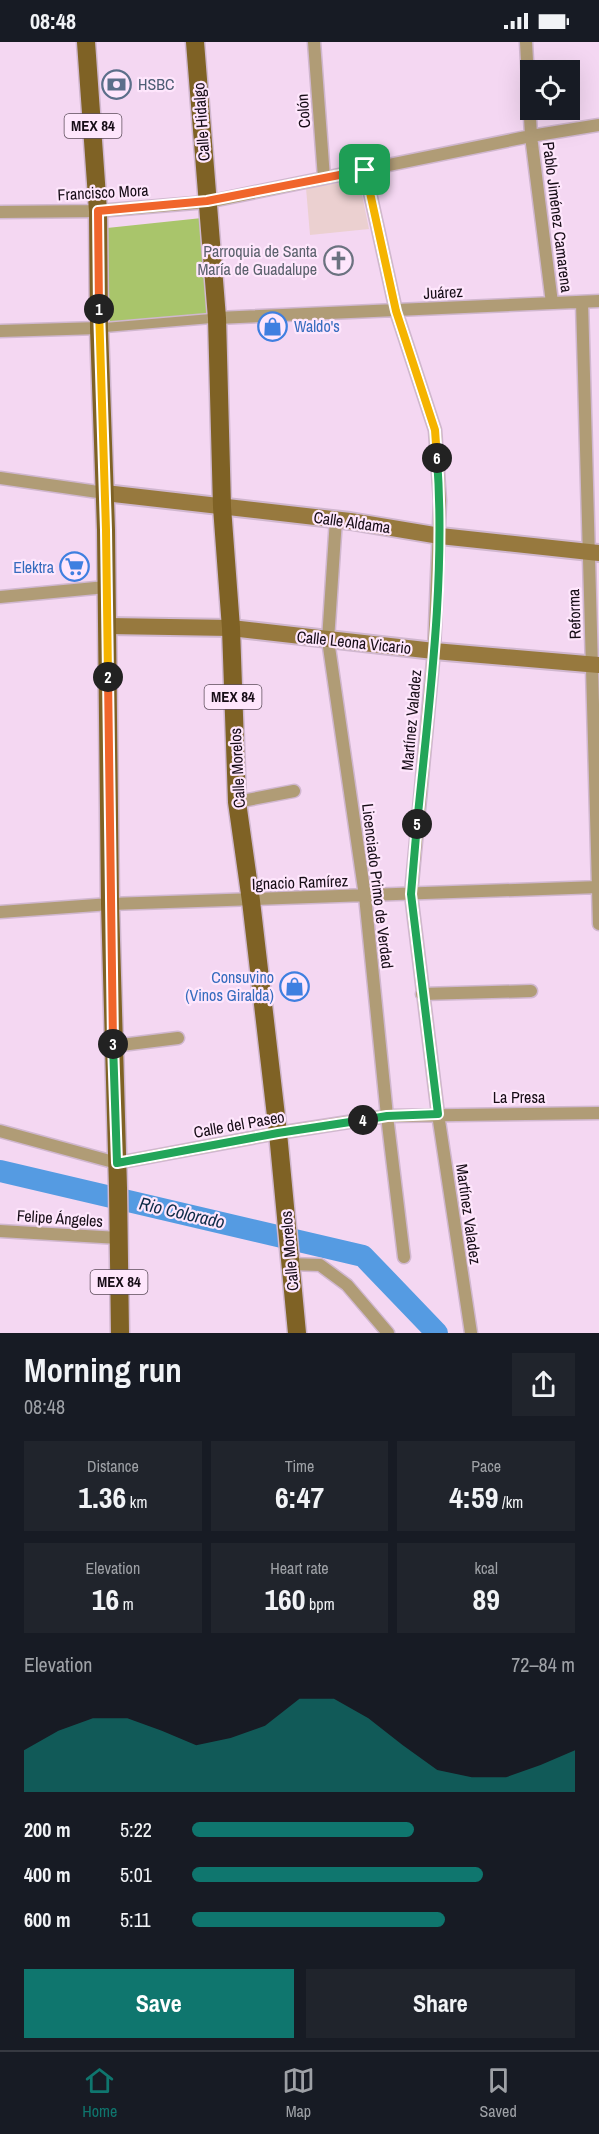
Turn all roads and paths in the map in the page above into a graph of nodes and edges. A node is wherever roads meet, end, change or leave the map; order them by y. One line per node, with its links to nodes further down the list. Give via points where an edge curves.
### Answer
1 (86, 42): 10 (main road, MEX 84)
2 (195, 42): 9 (main road, Calle Hidalgo / MEX 84)
3 (314, 42): 8 (street, Colón)
4 (526, 42): 6 (street, Pablo Jiménez Camarena)
5 (599, 125): 6 (street, Francisco Mora)
6 (531, 135): 7 (street, Francisco Mora); 14 (street, Pablo Jiménez Camarena)
7 (365, 170): 8 (street, Francisco Mora); 15 (street, Martínez Valadez)
8 (324, 178): 9 (street, Francisco Mora)
9 (207, 201): 10 (street, Francisco Mora); 16 (main road, Calle Morelos / MEX 84)
10 (98, 211): 11 (street, Francisco Mora); 17 (main road, MEX 84)
11 (0, 212)
12 (599, 301): 13 (street, Juárez)
13 (582, 302): 14 (street, Juárez); 24 (street, Reforma)
14 (552, 303): 15 (street, Juárez)
15 (396, 311): 16 (street, Juárez); 23 (street, Martínez Valadez, via 435,430)
16 (217, 318): 17 (street); 21 (main road, Calle Morelos / MEX 84)
17 (99, 328): 18 (street); 20 (main road, MEX 84)
18 (0, 332)
19 (0, 478): 20 (street)
20 (105, 493): 21 (main road, Calle Aldama); 25 (main road, MEX 84)
21 (222, 507): 22 (main road, Calle Aldama); 28 (main road, Calle Morelos / MEX 84)
22 (336, 519): 23 (main road, Calle Aldama); 29 (street, Licenciado Primo de Verdad)
23 (440, 536): 24 (main road, Calle Aldama); 30 (street, Martínez Valadez)
24 (594, 553): 31 (street, Reforma)
25 (106, 587): 26 (street); 27 (main road, MEX 84)
26 (0, 597)
27 (108, 626): 28 (main road, Calle Leona Vicario); 38 (main road, MEX 84)
28 (231, 628): 29 (main road, Calle Leona Vicario); 33 (main road, Calle Morelos / MEX 84)
29 (328, 640): 30 (main road, Calle Leona Vicario); 36 (street, Licenciado Primo de Verdad)
30 (434, 651): 31 (main road, Calle Leona Vicario); 35 (street, Martínez Valadez)
31 (595, 665): 34 (street, Reforma)
32 (294, 790): 33 (street)
33 (237, 802): 37 (main road, Calle Morelos / MEX 84)
34 (598, 887): 35 (street, Ignacio Ramírez); 40 (street, Reforma)
35 (411, 894): 36 (street, Ignacio Ramírez); 42 (street, Martínez Valadez)
36 (365, 896): 37 (street, Ignacio Ramírez); 47 (street, Licenciado Primo de Verdad)
37 (251, 901): 38 (street, Ignacio Ramírez); 49 (main road, Calle Morelos / MEX 84)
38 (110, 904): 39 (street, Ignacio Ramírez); 44 (main road, MEX 84)
39 (0, 912)
40 (599, 924)
41 (531, 991): 42 (street)
42 (422, 994): 46 (street, Martínez Valadez)
43 (178, 1038): 44 (street)
44 (113, 1046): 50 (main road, MEX 84)
45 (599, 1113): 46 (street, La Presa)
46 (438, 1114): 47 (street, Calle del Paseo); 58 (street, Martínez Valadez)
47 (387, 1116): 49 (street, Calle del Paseo); 54 (street, Licenciado Primo de Verdad)
48 (0, 1131): 50 (street)
49 (278, 1133): 50 (street, Calle del Paseo); 53 (main road, Calle Morelos / MEX 84)
50 (117, 1163): 52 (main road, MEX 84)
51 (0, 1231): 52 (street, Felipe Ángeles)
52 (119, 1235): 55 (main road, MEX 84)
53 (290, 1255): 56 (main road, Calle Morelos / MEX 84); 57 (street, via 320,1265 347,1285)
54 (404, 1257)
55 (120, 1333)
56 (297, 1333)
57 (388, 1333)
58 (470, 1333)

